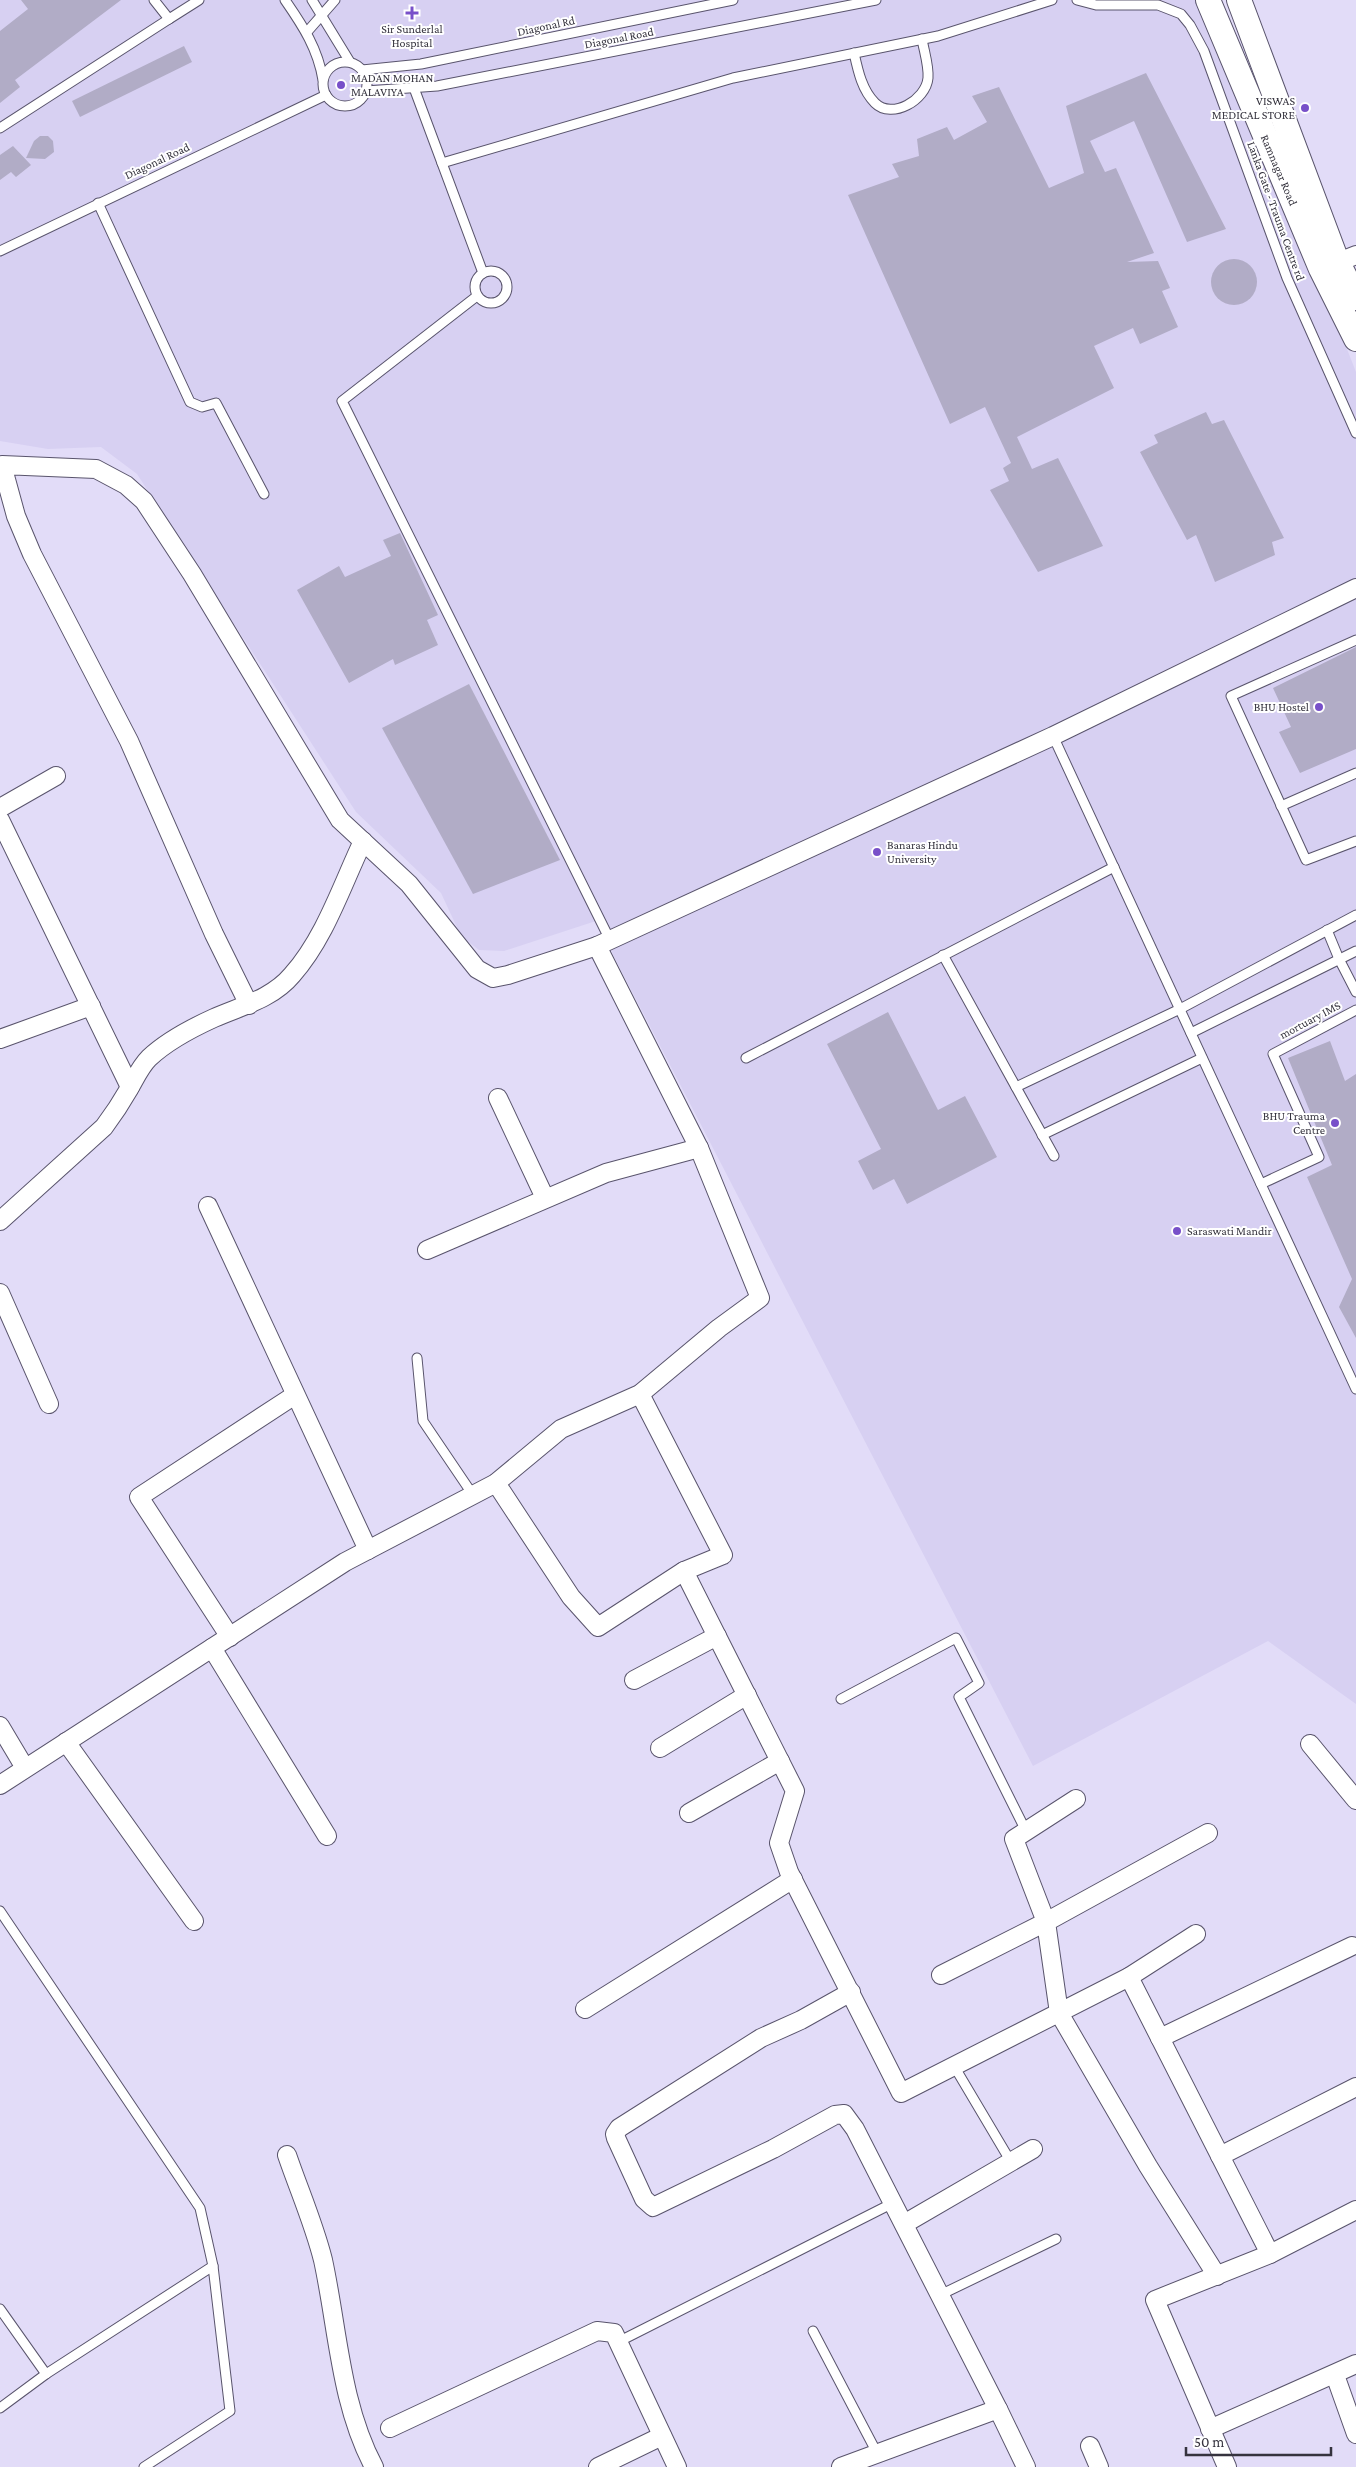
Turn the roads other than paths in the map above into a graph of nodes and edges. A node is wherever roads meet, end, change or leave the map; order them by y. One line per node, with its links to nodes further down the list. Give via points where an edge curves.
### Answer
1 (154, 0): 13 (lane)
2 (199, 0): 13 (lane)
3 (285, 0): 14 (lane)
4 (312, 0): 12 (lane)
5 (335, 0): 12 (lane)
6 (733, 0): 18 (lane, Diagonal Rd, via 421,64)
7 (876, 0): 20 (lane, Diagonal Road)
8 (1052, 0): 15 (lane)
9 (1077, 0): 32 (lane, Lanka Gate - Trauma Centre rd, via 1096,5 1158,5 1181,14 1190,25 1204,51 1287,278)
10 (1208, 0): 27 (main road, Ramnagar Road)
11 (1239, 0): 27 (main road)
12 (322, 15): 14 (lane); 17 (lane)
13 (169, 19): 23 (lane)
14 (307, 32): 19 (lane, via 320,60)
15 (922, 39): 16 (lane); 16 (lane, via 928,79 922,93 909,106 888,110 876,105 866,93)
16 (854, 53): 24 (lane, via 733,78)
17 (350, 62): 18 (lane); 19 (lane, via 332,66)
18 (362, 70): 21 (lane)
19 (323, 80): 22 (lane)
20 (414, 88): 21 (lane, Diagonal Road); 24 (lane)
21 (366, 91): 22 (lane, via 363,98 351,106 336,105)
22 (326, 95): 25 (lane, Diagonal Road)
23 (0, 128)
24 (442, 163): 28 (lane)
25 (98, 203): 26 (lane, Diagonal Road); 34 (lane, via 190,402 202,407 216,403)
26 (0, 250)
27 (1338, 262): 30 (main road); 31 (main road, Ramnagar Road)
28 (483, 273): 29 (lane, via 475,286); 29 (lane, via 494,271 503,276 506,292 495,302 485,302)
29 (477, 296): 48 (lane, via 342,401)
30 (1356, 298)
31 (1356, 339)
32 (1356, 433)
33 (1, 465): 43 (street, via 96,469 126,485 144,501 192,574 340,820); 53 (street, via 16,516 32,554 129,741)
34 (264, 494)
35 (1356, 588): 37 (street)
36 (1356, 640): 40 (lane, via 1231,696)
37 (1053, 736): 45 (lane); 48 (street)
38 (1356, 773): 40 (lane)
39 (56, 776): 41 (street)
40 (1281, 806): 44 (lane, via 1306,860)
41 (0, 808)
42 (0, 820): 54 (street)
43 (363, 841): 48 (street, via 409,884 477,969 493,978); 53 (street, via 312,948 292,976)
44 (1356, 841)
45 (1114, 867): 50 (lane); 55 (lane)
46 (1356, 915): 47 (lane)
47 (1327, 930): 51 (lane); 55 (lane)
48 (603, 943): 65 (street)
49 (1356, 951): 51 (lane)
50 (943, 955): 59 (lane); 62 (lane)
51 (1339, 960): 52 (lane); 57 (lane)
52 (1356, 992)
53 (249, 1005): 61 (street, via 215,1018 163,1048 149,1058)
54 (91, 1006): 58 (street); 61 (street)
55 (1180, 1009): 57 (lane); 62 (lane)
56 (1356, 1010): 67 (lane, mortuary IMS, via 1273,1054 1319,1157)
57 (1191, 1033): 60 (lane)
58 (0, 1039)
59 (746, 1058)
60 (1202, 1058): 64 (lane); 67 (lane)
61 (130, 1087): 70 (street, via 104,1127)
62 (1016, 1087): 64 (lane)
63 (498, 1098): 68 (street)
64 (1042, 1136): 66 (lane)
65 (699, 1148): 68 (street, via 606,1173); 76 (street, via 760,1298)
66 (1054, 1156)
67 (1261, 1184): 74 (lane)
68 (545, 1198): 71 (street)
69 (208, 1206): 75 (street)
70 (0, 1221)
71 (427, 1250)
72 (0, 1294): 77 (street)
73 (417, 1358): 79 (lane, via 423,1421)
74 (1356, 1389)
75 (295, 1394): 80 (street); 82 (street, via 139,1497)
76 (640, 1394): 78 (street, via 561,1429); 81 (street, via 723,1555)
77 (49, 1404)
78 (496, 1483): 79 (street); 81 (street, via 571,1597 598,1627)
79 (473, 1495): 80 (street)
80 (368, 1550): 82 (street)
81 (684, 1571): 83 (street)
82 (230, 1636): 84 (street)
83 (717, 1636): 85 (street); 86 (street)
84 (212, 1648): 89 (street); 100 (street)
85 (634, 1680)
86 (747, 1695): 91 (street); 92 (street)
87 (841, 1699): 98 (lane, via 956,1638 979,1682 959,1697)
88 (0, 1726): 93 (street)
89 (66, 1742): 93 (street); 103 (street)
90 (1310, 1744): 96 (street)
91 (660, 1748)
92 (780, 1762): 97 (street); 101 (street, via 795,1792 779,1843)
93 (25, 1768): 94 (street)
94 (0, 1785)
95 (1076, 1799): 98 (street)
96 (1356, 1800)
97 (690, 1812)
98 (1026, 1831): 104 (street, via 1014,1839)
99 (1208, 1833): 104 (street)
100 (327, 1836)
101 (793, 1879): 109 (street); 110 (street)
102 (0, 1911): 124 (lane, via 200,2208)
103 (194, 1921)
104 (1046, 1922): 107 (street); 111 (street)
105 (1196, 1934): 108 (street)
106 (1352, 1946): 112 (street)
107 (941, 1975)
108 (1129, 1977): 111 (street); 112 (street)
109 (851, 1992): 113 (street, via 901,2093); 119 (street, via 761,2038 627,2122 616,2131 616,2138 644,2199 653,2207 835,2115 844,2114)
110 (584, 2009)
111 (1059, 2013): 113 (street); 125 (street)
112 (1160, 2038): 117 (street)
113 (954, 2066): 118 (lane)
114 (1356, 2087): 117 (street)
115 (1033, 2149): 118 (street)
116 (287, 2155): 142 (street, via 322,2259 339,2360)
117 (1220, 2156): 123 (street)
118 (1011, 2162): 121 (street)
119 (893, 2203): 121 (street); 129 (lane)
120 (1356, 2210): 123 (street)
121 (904, 2224): 126 (street)
122 (1056, 2239): 126 (lane)
123 (1270, 2254): 125 (street)
124 (213, 2266): 131 (lane); 141 (lane, via 230,2411)
125 (1217, 2276): 136 (street, via 1155,2300)
126 (940, 2295): 134 (street)
127 (0, 2309): 131 (lane)
128 (813, 2331): 140 (lane)
129 (618, 2342): 135 (street, via 614,2333 597,2330); 138 (street)
130 (1356, 2364): 132 (street)
131 (46, 2374): 133 (lane)
132 (1335, 2375): 136 (street); 137 (street)
133 (0, 2408)
134 (998, 2410): 140 (street); 146 (street)
135 (390, 2428)
136 (1210, 2429): 148 (street)
137 (1356, 2434)
138 (662, 2436): 143 (street); 144 (street)
139 (1090, 2446): 147 (street)
140 (877, 2453): 145 (street)
141 (144, 2467)
142 (374, 2467)
143 (598, 2467)
144 (677, 2467)
145 (842, 2467)
146 (1026, 2467)
147 (1099, 2467)
148 (1227, 2467)

